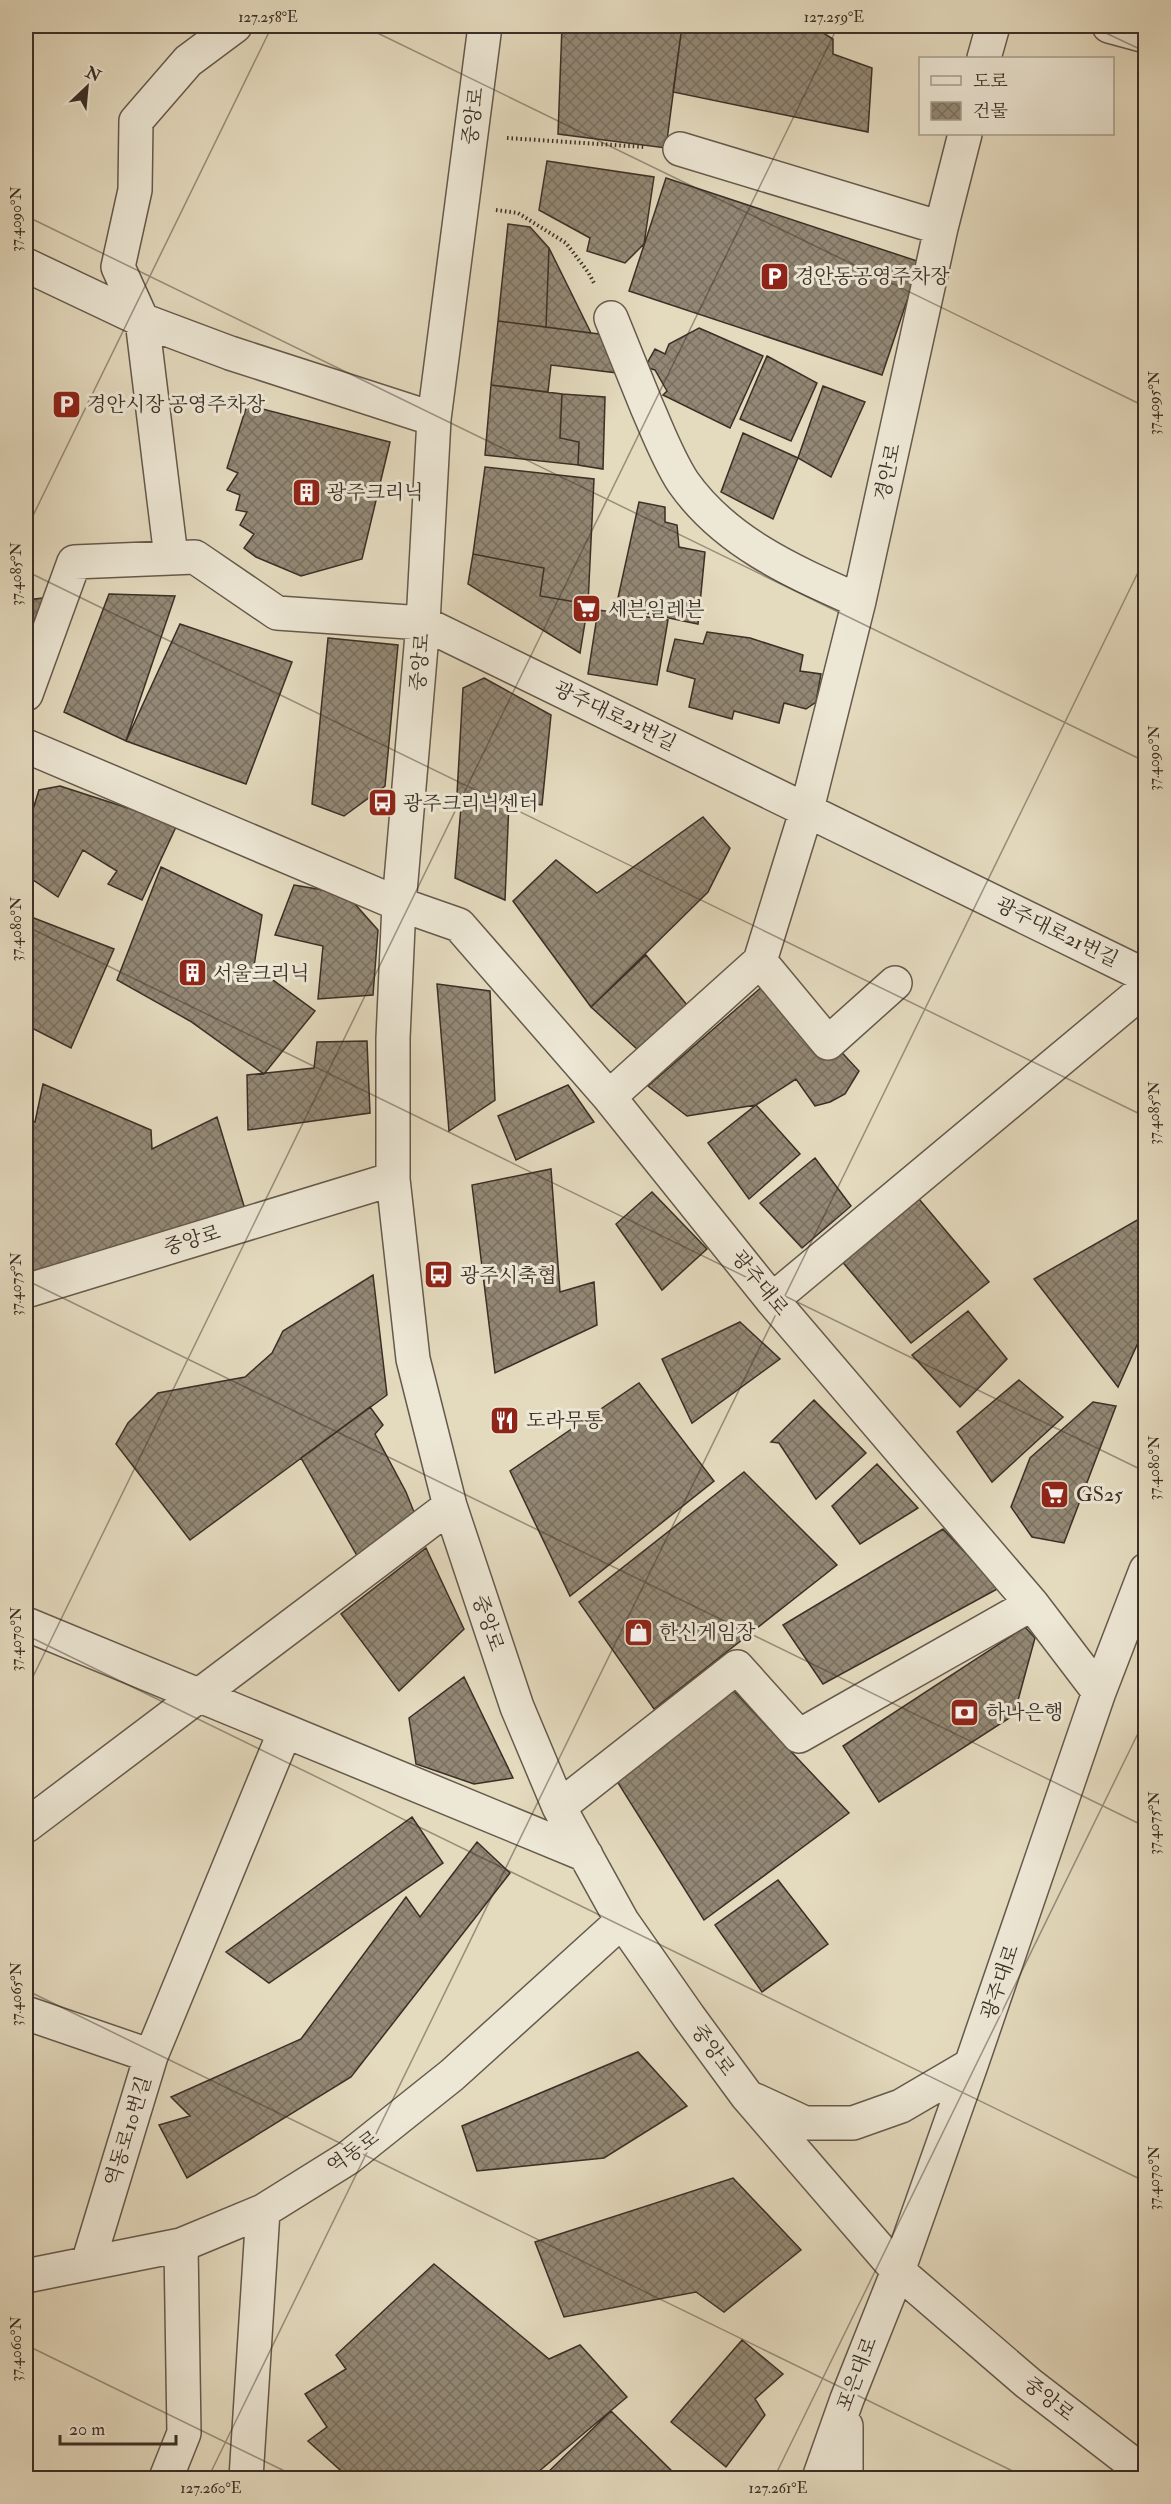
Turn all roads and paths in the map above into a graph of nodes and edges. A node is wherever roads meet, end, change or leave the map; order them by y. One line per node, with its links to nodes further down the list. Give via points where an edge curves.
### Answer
1 (235, 26): 14 (street, via 188,60 136,121 135,190 118,267)
2 (485, 26): 8 (street, 중앙로)
3 (993, 26): 6 (street)
4 (1109, 26): 5 (street)
5 (1146, 36)
6 (984, 57)
7 (965, 135): 11 (street, 경안로)
8 (471, 136): 9 (path); 10 (street, 중앙로)
9 (680, 149): 11 (street)
10 (462, 206): 13 (path, via 518,213 566,243 588,272); 15 (street, 중앙로)
11 (941, 228): 17 (street, 경안로)
12 (26, 265): 14 (street)
13 (612, 318): 17 (street, via 661,441 683,482 715,518 751,548)
14 (142, 320): 15 (street); 16 (street)
15 (434, 419): 18 (street, 중앙로)
16 (171, 557): 18 (street, via 195,557 277,613); 19 (street, via 74,562)
17 (859, 601): 21 (street, 경안로)
18 (423, 622): 21 (street, 광주대로21번길); 22 (street, 중앙로)
19 (26, 694)
20 (26, 746): 22 (street)
21 (807, 809): 23 (street); 24 (street, 광주대로21번길)
22 (399, 904): 27 (street, 광주대로, via 459,925); 28 (street, 중앙로, via 393,1038)
23 (760, 961): 25 (street, via 828,1043); 27 (street)
24 (1146, 976)
25 (894, 983)
26 (1146, 988): 30 (street)
27 (609, 1097): 30 (street, 광주대로)
28 (393, 1179): 29 (street, 중앙로); 31 (street, 중앙로, via 413,1359)
29 (26, 1291)
30 (772, 1300): 33 (street, 광주대로)
31 (450, 1506): 36 (street); 38 (street, 중앙로, via 517,1707)
32 (1146, 1570): 35 (street, 광주대로)
33 (1032, 1604): 35 (street, 광주대로); 38 (street, via 799,1736 737,1667)
34 (26, 1624): 36 (street)
35 (1099, 1692): 44 (street, 광주대로)
36 (198, 1695): 37 (street); 39 (street)
37 (285, 1731): 40 (street); 43 (street)
38 (560, 1807): 40 (street, 중앙로)
39 (26, 1826)
40 (586, 1855): 41 (street, 중앙로)
41 (622, 1921): 45 (street, 중앙로); 46 (street, 역동로, via 452,2075 348,2158)
42 (26, 2013): 43 (street, 역동로10번길)
43 (151, 2056): 48 (street, 역동로10번길)
44 (971, 2066): 45 (street, via 901,2106 853,2123 805,2123); 49 (street, 광주대로)
45 (747, 2096): 49 (street, 중앙로)
46 (263, 2211): 47 (street, 역동로); 54 (street)
47 (181, 2245): 48 (street, 역동로); 53 (street, via 184,2433)
48 (88, 2263): 50 (street, 역동로)
49 (898, 2271): 51 (street, 포은대로); 52 (street, 중앙로, via 1028,2383)
50 (26, 2276)
51 (846, 2399): 55 (street); 56 (street, 포은대로); 57 (street)
52 (1146, 2474)
53 (166, 2478)
54 (246, 2478)
55 (795, 2478)
56 (819, 2478)
57 (846, 2478)

